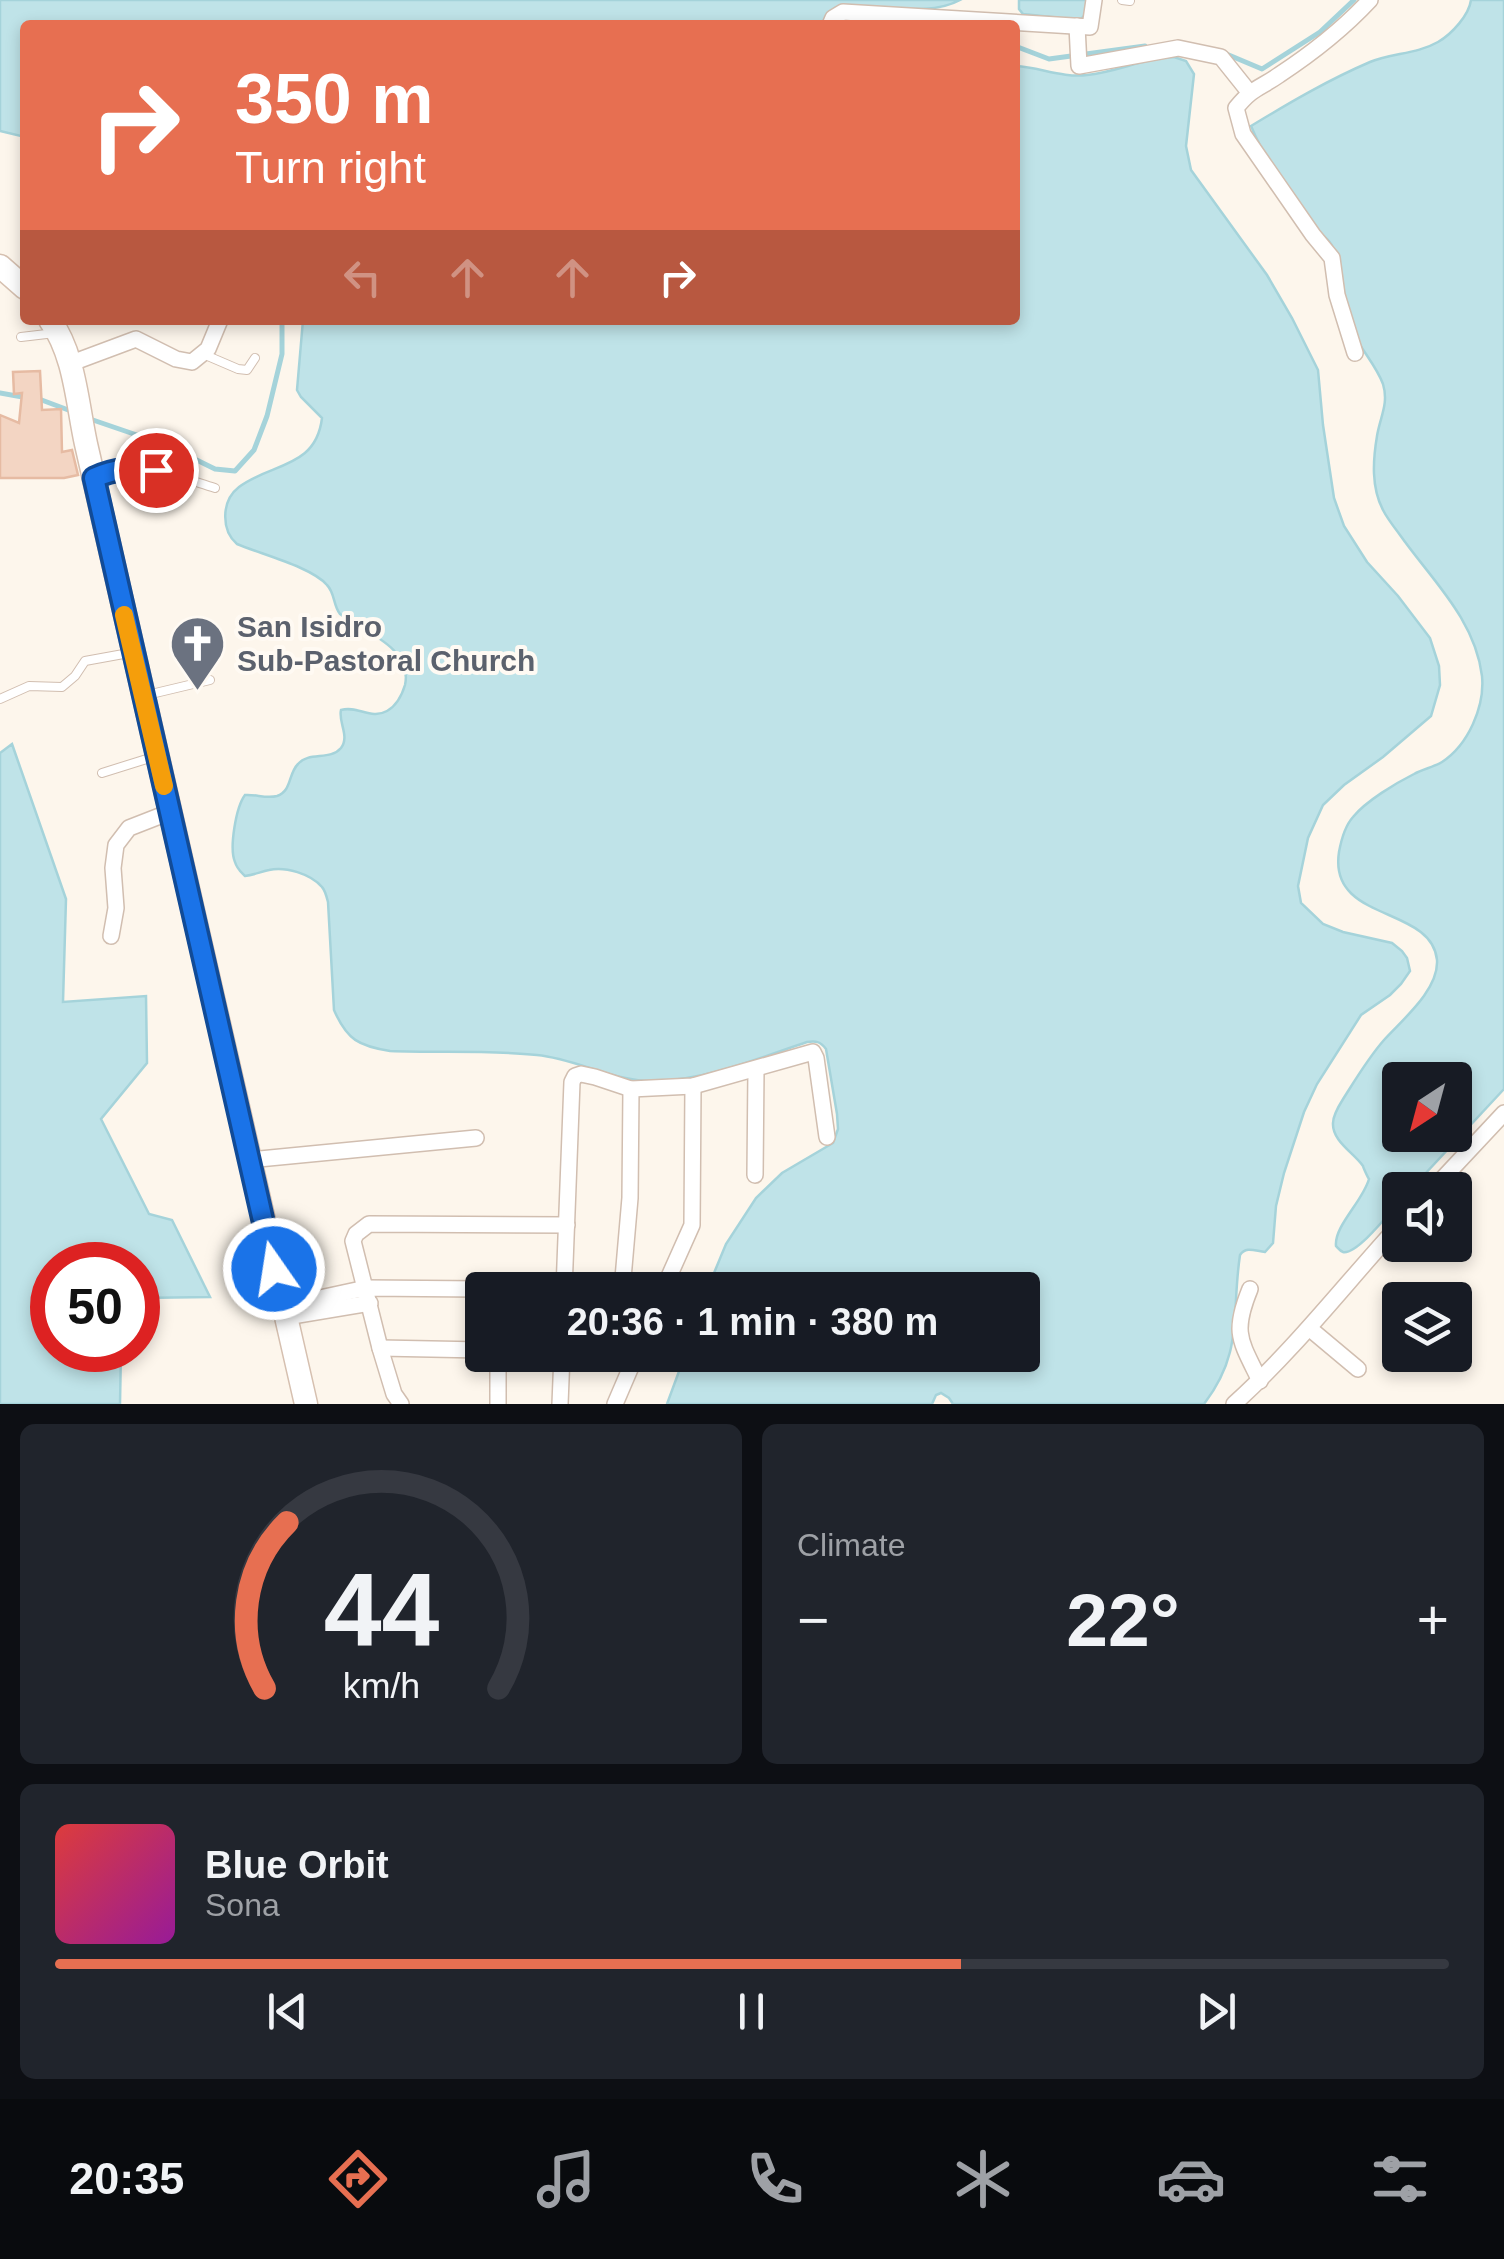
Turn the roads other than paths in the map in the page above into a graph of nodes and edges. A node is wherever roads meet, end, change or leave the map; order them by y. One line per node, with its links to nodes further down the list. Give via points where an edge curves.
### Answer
1 (1094, 0): 8 (street, via 1090,27)
2 (1122, 0): 4 (lane)
3 (1370, 0): 9 (street)
4 (1130, 1)
5 (832, 20): 6 (street, via 843,12)
6 (977, 20)
7 (1020, 23): 8 (street)
8 (1077, 26): 9 (street, via 1082,67 1178,48 1220,57)
9 (1249, 92): 14 (street, via 1236,108 1243,134 1332,258)
10 (218, 325): 13 (street)
11 (55, 326): 12 (lane); 16 (main road)
12 (21, 337)
13 (204, 354): 15 (lane, via 247,370); 16 (street, via 192,362 176,360 136,339)
14 (1355, 354)
15 (256, 358)
16 (69, 364): 17 (main road)
17 (94, 478): 18 (lane, via 130,467); 19 (main road)
18 (215, 488)
19 (133, 652): 21 (main road); 22 (lane, via 85,661 62,688 30,686)
20 (210, 680): 21 (lane)
21 (143, 696): 23 (main road)
22 (0, 700)
23 (157, 756): 24 (lane); 25 (main road)
24 (102, 773)
25 (170, 812): 26 (street, via 128,828 116,845); 33 (main road)
26 (111, 936)
27 (756, 1068): 28 (street); 32 (street, via 813,1052); 35 (street)
28 (693, 1086): 29 (street); 40 (street, via 692,1225)
29 (631, 1090): 36 (street, via 581,1074 572,1082); 39 (street)
30 (1503, 1114): 34 (street)
31 (476, 1138): 33 (street)
32 (827, 1138)
33 (249, 1160): 44 (main road)
34 (1449, 1172)
35 (756, 1176)
36 (567, 1226): 38 (street); 43 (street, via 370,1224 354,1241)
37 (1382, 1245): 45 (street)
38 (565, 1272)
39 (624, 1272)
40 (671, 1272)
41 (1250, 1289): 52 (street, via 1239,1334)
42 (465, 1293): 43 (street)
43 (368, 1296): 44 (street); 46 (street)
44 (284, 1311): 53 (main road)
45 (1303, 1335): 48 (street); 52 (street)
46 (380, 1348): 47 (street); 54 (street)
47 (465, 1350)
48 (1358, 1368)
49 (498, 1372): 55 (street)
50 (561, 1372): 56 (street)
51 (629, 1372): 57 (street)
52 (1260, 1381): 58 (street)
53 (306, 1404)
54 (402, 1404)
55 (498, 1404)
56 (560, 1404)
57 (615, 1404)
58 (1234, 1404)

